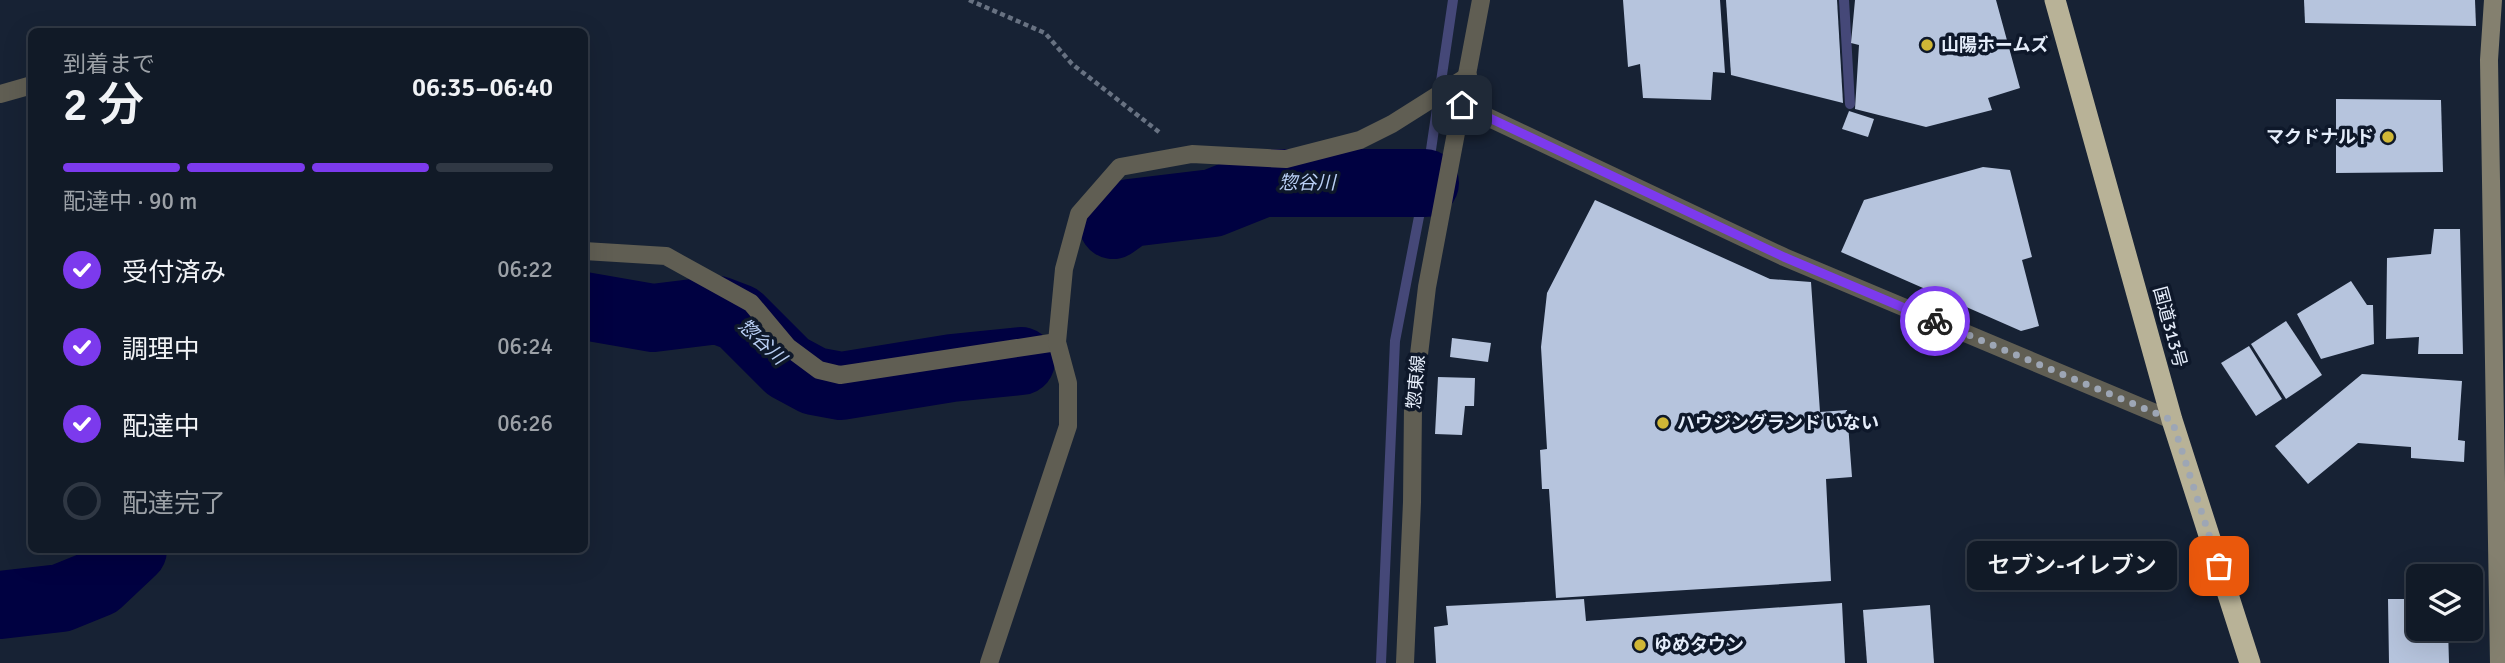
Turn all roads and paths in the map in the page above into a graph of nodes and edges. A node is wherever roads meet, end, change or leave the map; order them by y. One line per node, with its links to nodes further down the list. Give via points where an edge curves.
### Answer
1 (969, 0): 9 (path, via 1045,33 1072,64)
2 (1481, 0): 5 (street, 惣東線)
3 (2056, 0): 12 (highway, 国道313号)
4 (2493, 0): 13 (street, via 2489,60)
5 (1468, 76): 8 (street, 惣東線); 9 (street, via 1360,140 1286,159)
6 (28, 86): 7 (street)
7 (0, 94)
8 (1462, 105): 12 (street, via 1784,257); 15 (street, 惣東線, via 1427,287 1413,405)
9 (1192, 154): 11 (street, via 1120,167 1079,214 1064,269)
10 (588, 251): 11 (street, via 666,256 751,303 788,347 819,370 840,375)
11 (1057, 342): 14 (street, via 1068,383 1068,426)
12 (2172, 420): 16 (highway, 国道313号)
13 (2500, 527): 17 (street)
14 (989, 663)
15 (1405, 663)
16 (2250, 663)
17 (2498, 663)

